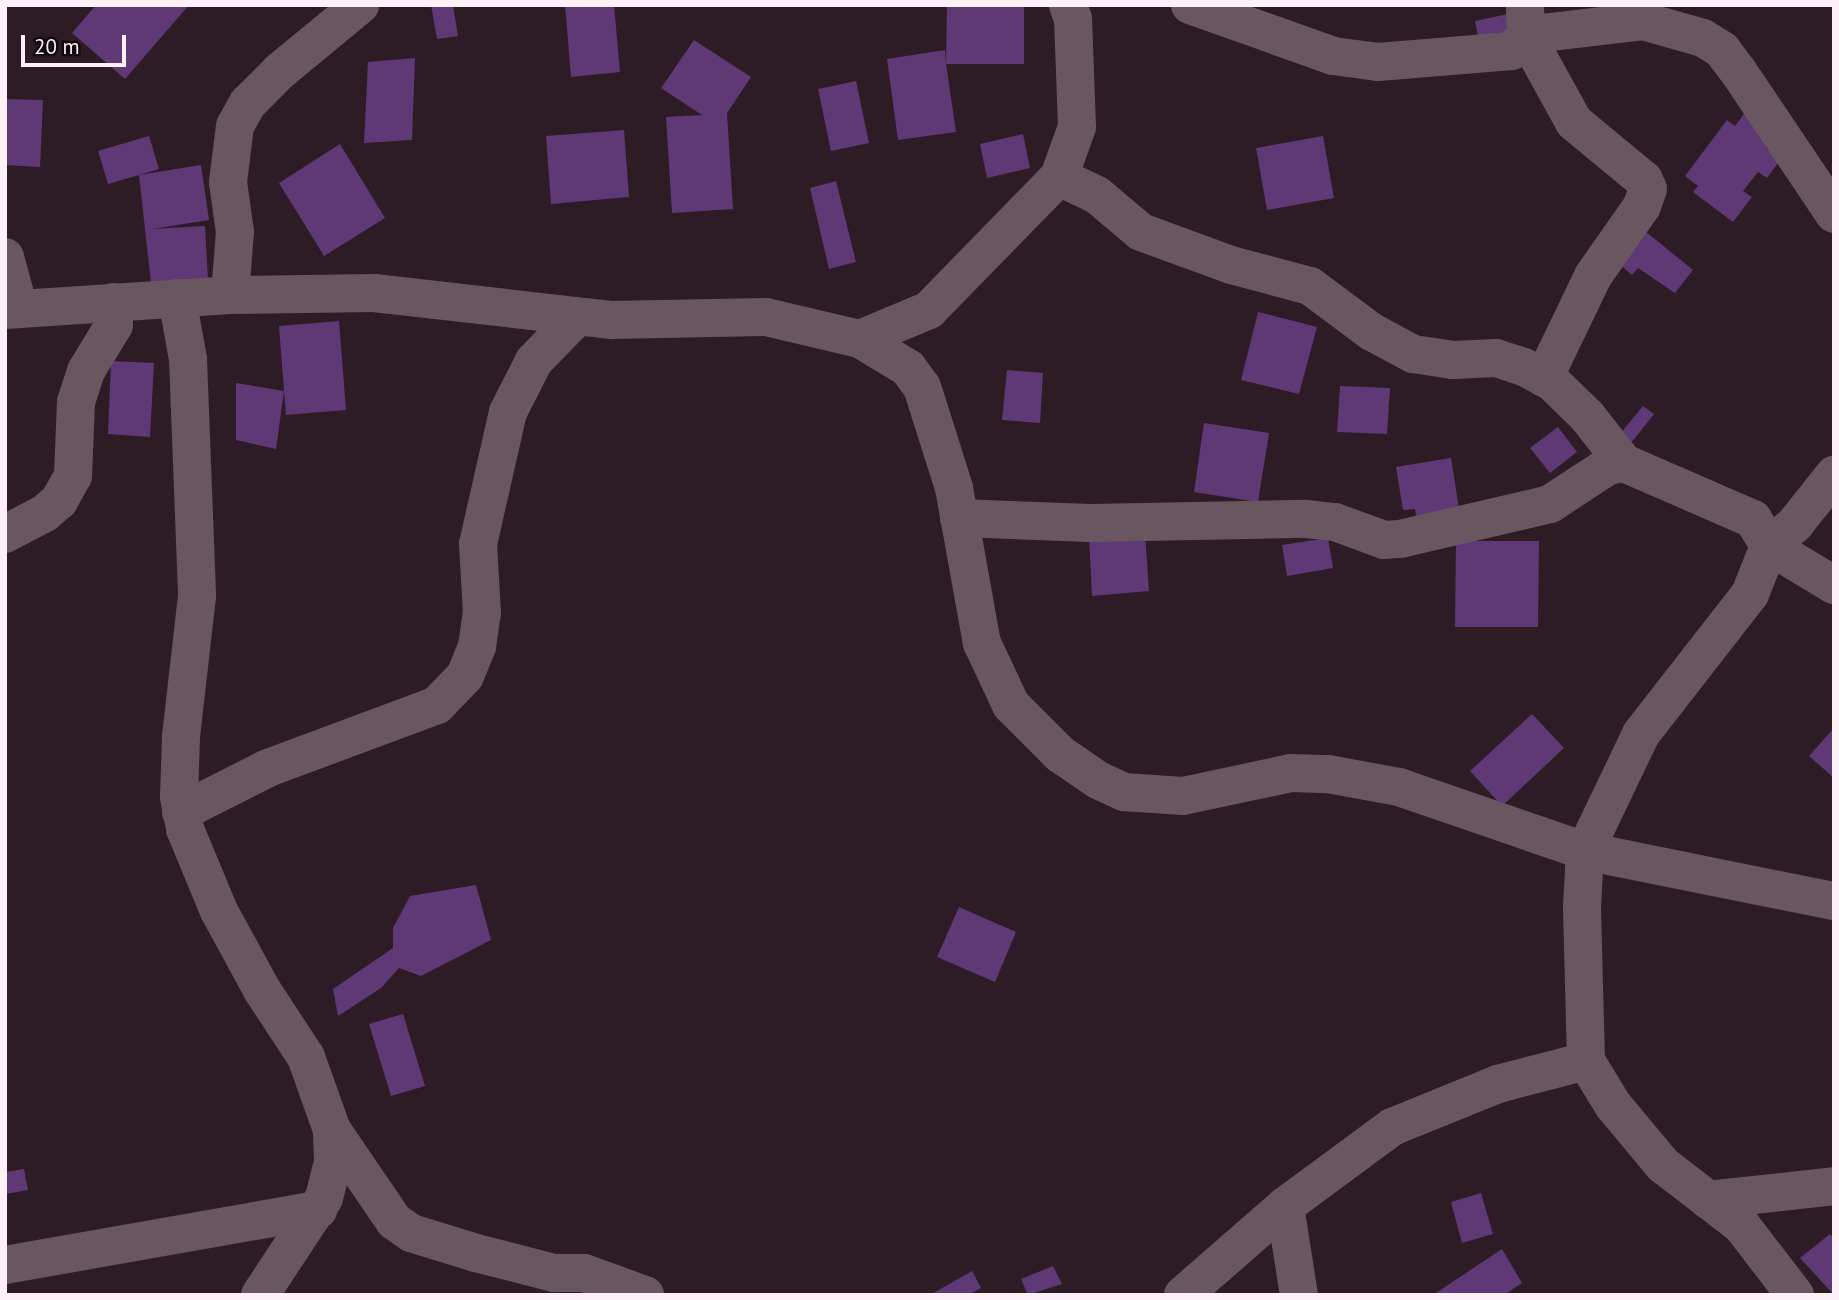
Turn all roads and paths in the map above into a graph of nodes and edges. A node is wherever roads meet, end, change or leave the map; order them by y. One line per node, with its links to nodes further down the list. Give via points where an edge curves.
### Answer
1 (360, 5): 8 (street, via 280,71 248,103 234,126 228,182 235,232)
2 (1190, 5): 4 (street, via 1332,56 1378,62 1512,51)
3 (1081, 10): 5 (street, via 1077,127)
4 (1525, 20): 6 (street, via 1643,20 1703,38 1722,50 1738,71); 14 (street, via 1574,121 1644,180 1648,189 1593,276)
5 (1059, 177): 13 (street, via 929,310); 14 (street, via 1097,195 1141,232 1231,265 1310,286 1372,332 1413,354 1453,360 1496,358)
6 (1834, 214)
7 (5, 257): 11 (street)
8 (230, 295): 9 (street); 12 (street, via 374,293)
9 (177, 298): 10 (street); 21 (street, via 188,359 197,554 196,609 178,774)
10 (113, 302): 11 (street); 19 (street, via 114,325 86,371 76,402 73,477 45,513)
11 (12, 310)
12 (569, 316): 13 (street, via 766,317); 21 (street, via 571,323 534,361 508,412 478,544 482,613 466,676 437,705 268,768)
13 (860, 339): 17 (street, via 908,368 922,387)
14 (1544, 378): 15 (street, via 1587,416)
15 (1624, 463): 17 (street, via 1608,466 1550,504 1400,540 1306,519 1090,523); 18 (street)
16 (1822, 488): 18 (street, via 1795,524)
17 (959, 518): 22 (street, via 982,643 1002,687 1033,729 1098,780 1124,792 1172,796 1292,773 1328,774 1399,787)
18 (1761, 532): 20 (street); 22 (street, via 1749,594 1641,734)
19 (5, 534)
20 (1834, 585)
21 (181, 813): 25 (street, via 219,911 262,990 306,1057)
22 (1585, 851): 23 (street); 24 (street, via 1582,1027)
23 (1834, 901)
24 (1586, 1061): 27 (street, via 1613,1105 1663,1165); 28 (street, via 1497,1084 1392,1127)
25 (332, 1130): 29 (street, via 333,1162); 32 (street, via 394,1220 411,1233 554,1273 584,1273)
26 (1834, 1186): 27 (street)
27 (1708, 1200): 35 (street, via 1765,1250)
28 (1285, 1206): 33 (street); 34 (street)
29 (318, 1210): 30 (street); 31 (street)
30 (5, 1265)
31 (260, 1295)
32 (645, 1295)
33 (1183, 1295)
34 (1299, 1295)
35 (1795, 1295)

